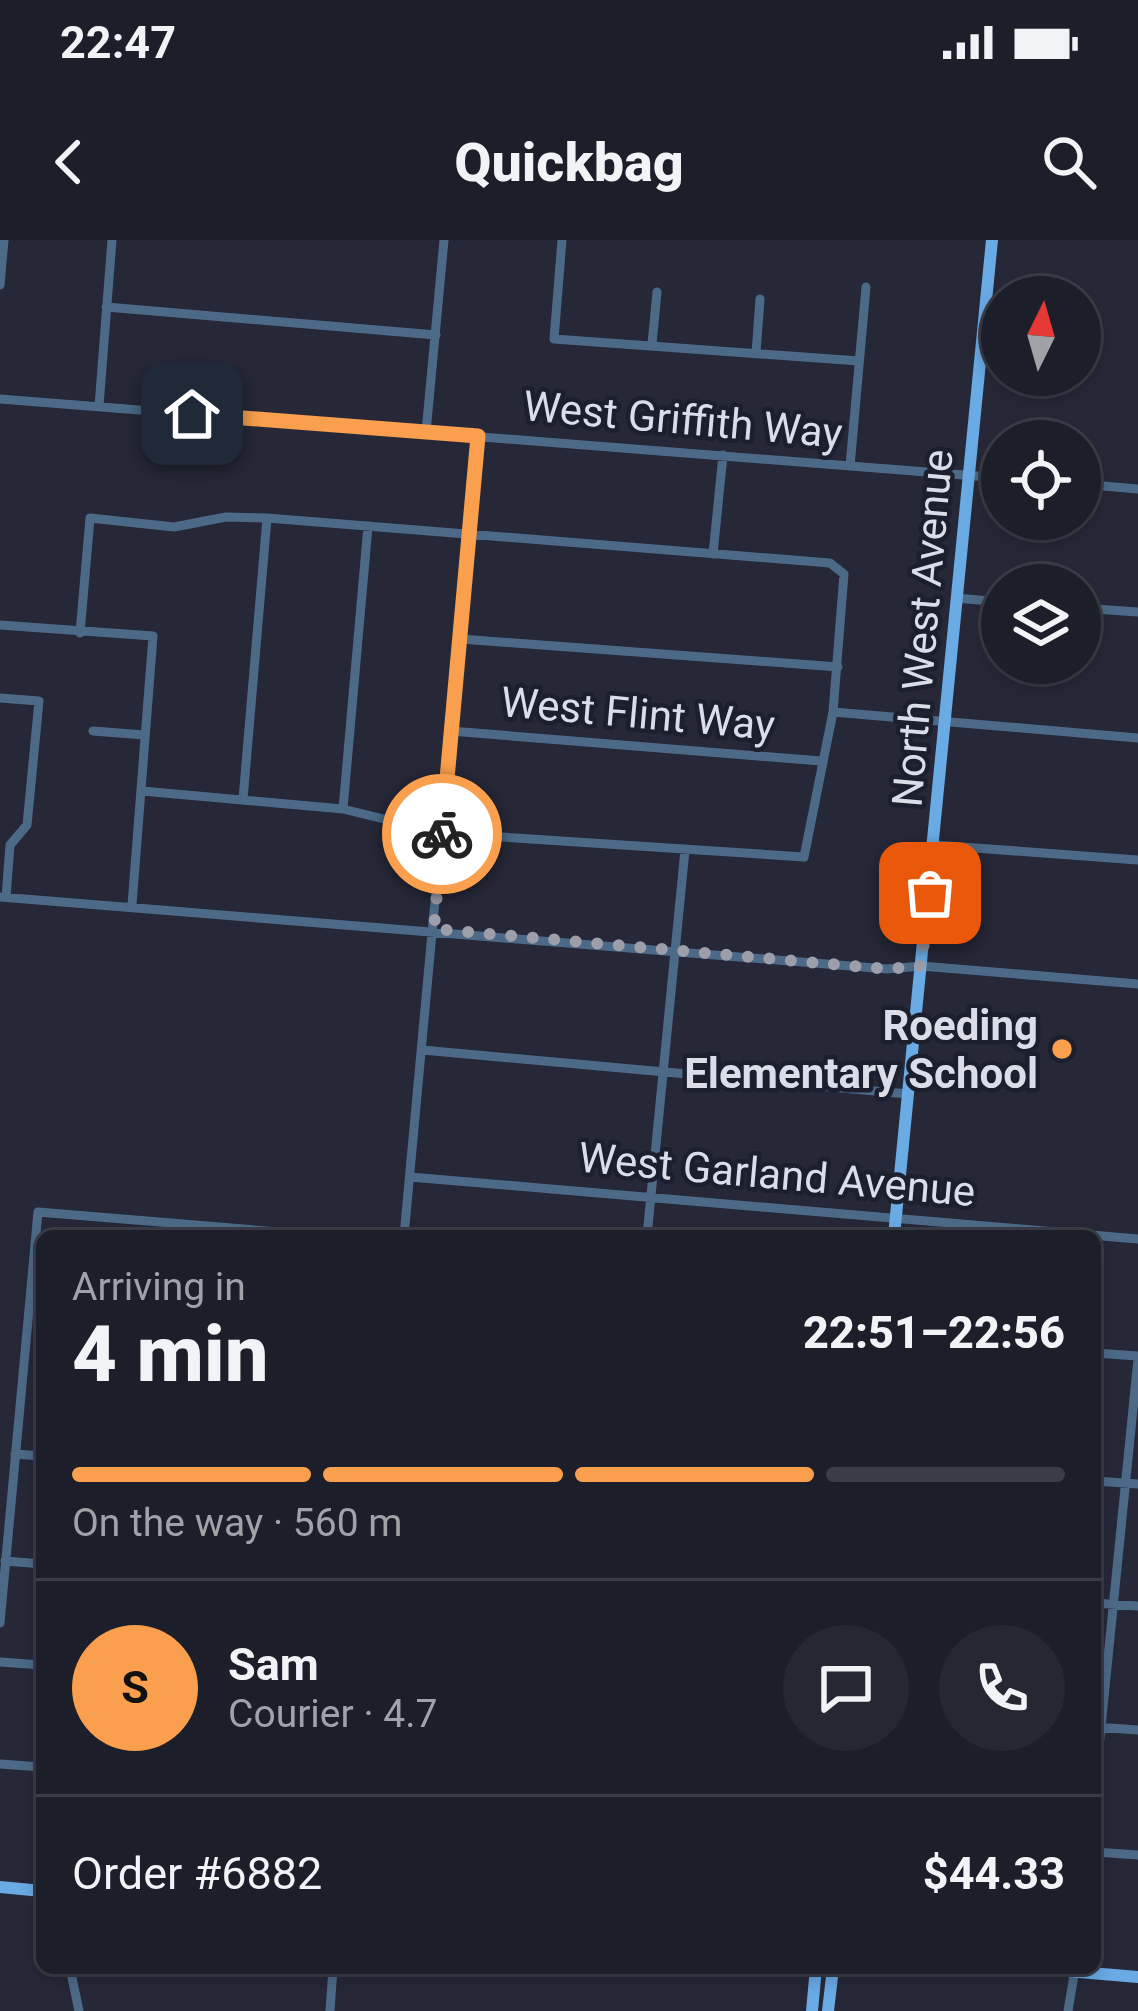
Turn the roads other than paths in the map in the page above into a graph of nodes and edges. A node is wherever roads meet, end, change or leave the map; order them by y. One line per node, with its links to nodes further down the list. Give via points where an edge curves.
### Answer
1 (4, 240): 6 (street)
2 (112, 240): 10 (street)
3 (444, 240): 11 (street)
4 (562, 240): 12 (street, via 554,339)
5 (992, 240): 21 (main road, North West Avenue)
6 (0, 285)
7 (866, 287): 14 (street)
8 (657, 292): 12 (street)
9 (760, 299): 13 (street)
10 (106, 307): 11 (street); 16 (street)
11 (436, 335): 17 (street)
12 (652, 344): 13 (street)
13 (756, 353): 14 (street)
14 (859, 361): 20 (street)
15 (0, 398): 16 (street, West Griffith Way)
16 (99, 406): 17 (street, West Griffith Way)
17 (426, 432): 18 (street, West Griffith Way)
18 (478, 436): 19 (street, West Griffith Way); 27 (street)
19 (723, 455): 20 (street, West Griffith Way); 28 (street)
20 (850, 466): 21 (street, West Griffith Way)
21 (968, 475): 22 (street, West Griffith Way); 29 (main road, North West Avenue)
22 (981, 476)
23 (1101, 486): 24 (street)
24 (1138, 489)
25 (267, 518): 26 (street); 34 (street, via 174,526 90,518); 46 (street)
26 (368, 526): 27 (street); 47 (street)
27 (469, 535): 28 (street); 35 (street)
28 (713, 554): 36 (street, via 842,570)
29 (956, 598): 30 (street); 39 (main road, North West Avenue)
30 (981, 600)
31 (1101, 609): 32 (street)
32 (1138, 612)
33 (0, 626): 34 (street)
34 (80, 633): 42 (street, via 153,635)
35 (461, 638): 36 (street); 41 (street)
36 (838, 667): 38 (street)
37 (0, 698): 52 (street, via 39,701 27,825 10,844)
38 (833, 712): 39 (street); 44 (street)
39 (945, 721): 43 (street); 49 (main road, North West Avenue)
40 (93, 731): 42 (street)
41 (450, 731): 44 (street, West Flint Way); 48 (street)
42 (146, 735): 45 (street)
43 (1138, 738)
44 (821, 761): 50 (street, via 804,857)
45 (142, 791): 46 (street); 53 (street)
46 (243, 799): 47 (street)
47 (343, 808): 48 (street)
48 (442, 833): 50 (street); 54 (street)
49 (935, 845): 51 (street); 56 (main road, North West Avenue)
50 (685, 850): 55 (street)
51 (1138, 860)
52 (3, 897): 53 (street)
53 (132, 905): 54 (street)
54 (434, 929): 55 (street); 58 (street)
55 (678, 951): 56 (street); 59 (street)
56 (921, 966): 57 (street); 60 (main road, North West Avenue)
57 (1138, 984)
58 (422, 1050): 59 (street); 61 (street)
59 (666, 1075): 60 (street); 62 (street)
60 (908, 1094): 63 (main road, North West Avenue)
61 (410, 1177): 62 (street, West Garland Avenue); 66 (street)
62 (651, 1196): 63 (street, West Garland Avenue); 67 (street)
63 (896, 1217): 68 (main road, North West Avenue); 69 (street, West Garland Avenue)
64 (36, 1230): 65 (street, via 38,1212)
65 (255, 1230)
66 (405, 1230)
67 (648, 1230)
68 (895, 1230)
69 (1039, 1230)
70 (36, 1232): 73 (street)
71 (1101, 1236): 72 (street, West Garland Avenue)
72 (1138, 1239)
73 (26, 1332): 74 (street); 77 (street)
74 (36, 1333)
75 (1101, 1354): 76 (street)
76 (1138, 1358): 80 (street)
77 (14, 1454): 78 (street); 81 (street)
78 (36, 1456)
79 (1101, 1481): 80 (street)
80 (1132, 1484): 85 (street)
81 (4, 1512): 82 (street)
82 (5, 1561): 83 (street); 87 (street)
83 (36, 1564)
84 (1101, 1603): 85 (street)
85 (1112, 1604): 86 (street); 90 (street)
86 (1138, 1606)
87 (0, 1623)
88 (0, 1662): 89 (street)
89 (36, 1665)
90 (1101, 1701)
91 (1101, 1727): 92 (street)
92 (1138, 1730)
93 (0, 1764): 94 (street)
94 (36, 1767)
95 (1101, 1852): 96 (street)
96 (1138, 1855)
97 (0, 1887): 98 (main road)
98 (36, 1890)
99 (1101, 1973): 105 (main road)
100 (71, 1974): 106 (street)
101 (333, 1974): 107 (street)
102 (815, 1974): 108 (main road)
103 (832, 1974): 109 (main road)
104 (1073, 1974): 110 (street)
105 (1138, 1976)
106 (79, 2011)
107 (330, 2011)
108 (812, 2011)
109 (828, 2011)
110 (1068, 2011)

